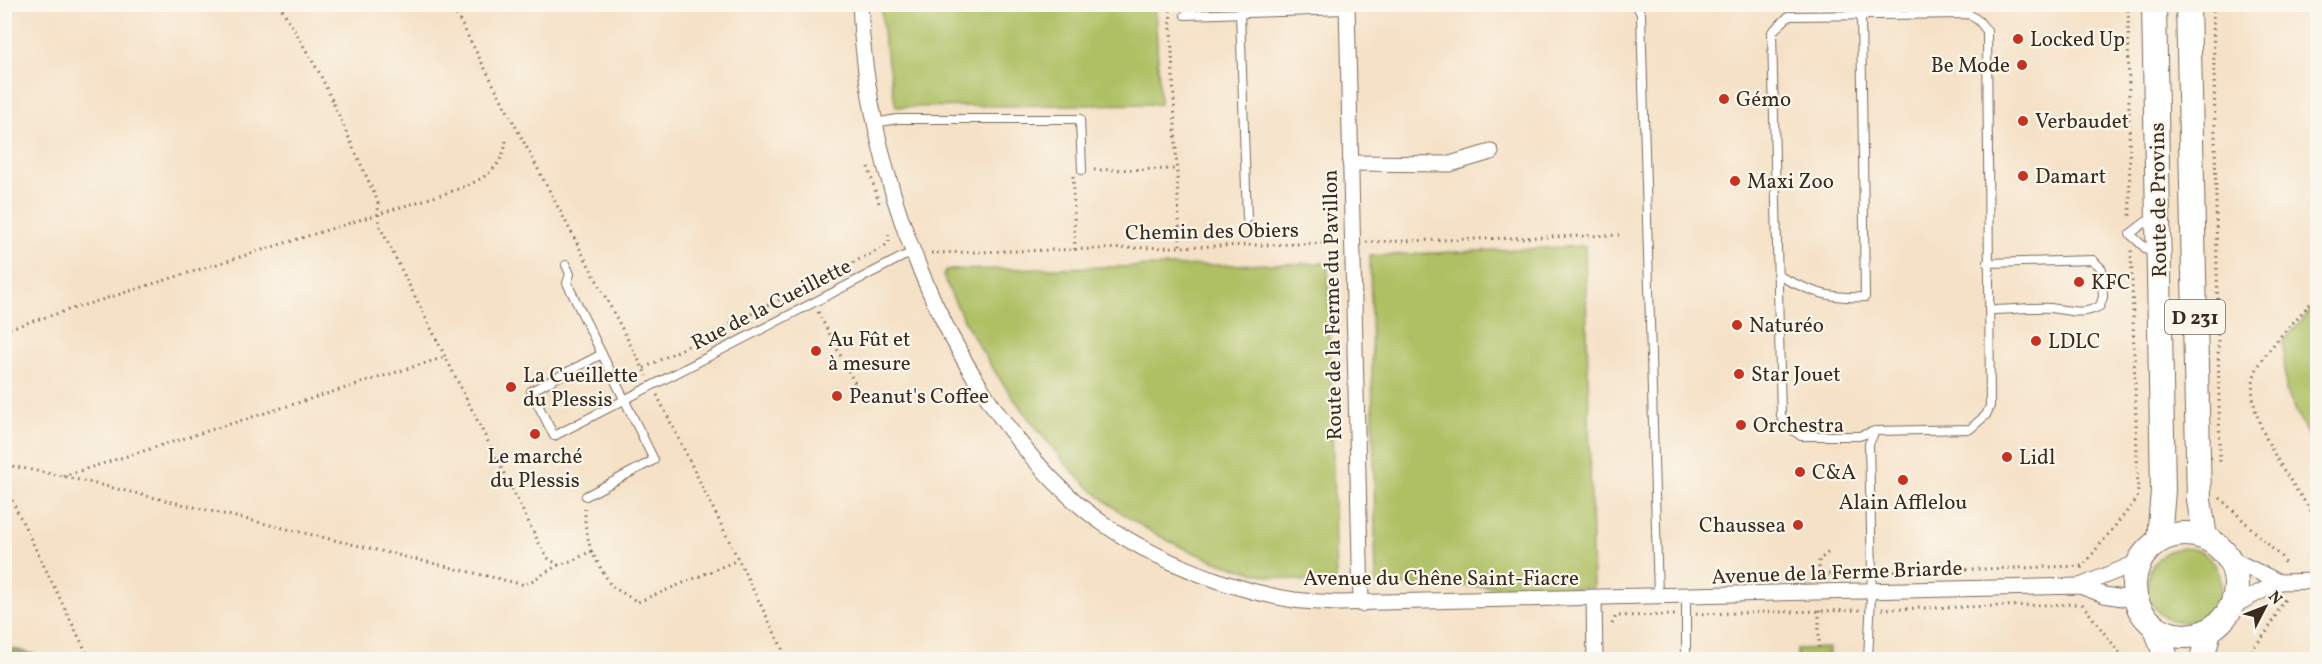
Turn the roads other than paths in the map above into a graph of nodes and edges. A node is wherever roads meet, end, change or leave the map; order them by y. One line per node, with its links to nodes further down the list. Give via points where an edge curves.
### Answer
1 (860, 4): 11 (street, Avenue du Chêne Saint-Fiacre, via 866,80)
2 (1636, 4): 33 (lane, via 1642,25)
3 (2154, 4): 26 (main road, Route de Provins / D 231, via 2163,490)
4 (2173, 4): 10 (main road, via 2175,65)
5 (2188, 4): 10 (main road, Route de Provins / D 231)
6 (1347, 7): 7 (lane); 13 (street, Route de la Ferme du Pavillon)
7 (1240, 12): 8 (lane); 15 (lane)
8 (1185, 15)
9 (1861, 15): 17 (lane, via 1969,14 1987,31); 19 (lane, via 1789,16 1772,32); 19 (lane, via 1865,297 1840,299 1810,292)
10 (2189, 97): 25 (main road, Route de Provins / D 231, via 2199,500)
11 (875, 123): 14 (lane, via 897,119 1080,118); 16 (street, Avenue du Chêne Saint-Fiacre, via 902,222)
12 (1491, 152): 13 (street, via 1450,164)
13 (1350, 163): 37 (street, Route de la Ferme du Pavillon)
14 (1082, 170)
15 (1247, 219)
16 (922, 253): 22 (lane, Rue de la Cueillette, via 904,256); 37 (street, Avenue du Chêne Saint-Fiacre, via 937,307 970,370 1030,455 1068,495 1133,542 1230,585 1294,600)
17 (1987, 262): 20 (lane); 20 (lane, via 2093,260 2102,269 2103,297 2100,306 2090,311)
18 (566, 265): 21 (lane, via 570,274 567,283)
19 (1777, 275): 23 (lane, via 1778,372 1785,424 1801,436 1812,437 1860,436)
20 (1989, 310): 23 (lane, via 1990,406 1979,424 1970,429)
21 (602, 354): 22 (lane); 22 (lane, Rue de la Cueillette, via 531,391 554,436)
22 (625, 400): 24 (lane, via 654,460)
23 (1875, 431): 32 (lane, via 1869,444)
24 (586, 496)
25 (2205, 537): 26 (main road, via 2182,533); 27 (main road)
26 (2159, 540): 28 (main road)
27 (2227, 557): 30 (street); 38 (main road, via 2235,569 2237,590)
28 (2141, 561): 31 (street, Avenue de la Ferme Briarde); 36 (main road, via 2133,585)
29 (2318, 581): 30 (street)
30 (2280, 582): 38 (street)
31 (2080, 586): 32 (street, Avenue de la Ferme Briarde); 36 (street, Avenue de la Ferme Briarde)
32 (1872, 592): 34 (street, Avenue de la Ferme Briarde); 43 (lane)
33 (1658, 597): 34 (street, Avenue de la Ferme Briarde); 35 (street, Avenue de la Ferme Briarde)
34 (1686, 597): 42 (lane)
35 (1594, 598): 37 (street, Avenue du Chêne Saint-Fiacre); 41 (street)
36 (2135, 600): 39 (main road)
37 (1361, 604)
38 (2233, 606): 40 (main road)
39 (2156, 626): 40 (main road, via 2176,635 2197,635); 44 (main road)
40 (2210, 630): 45 (main road)
41 (1595, 660)
42 (1686, 660)
43 (1868, 660)
44 (2167, 660)
45 (2202, 660)

